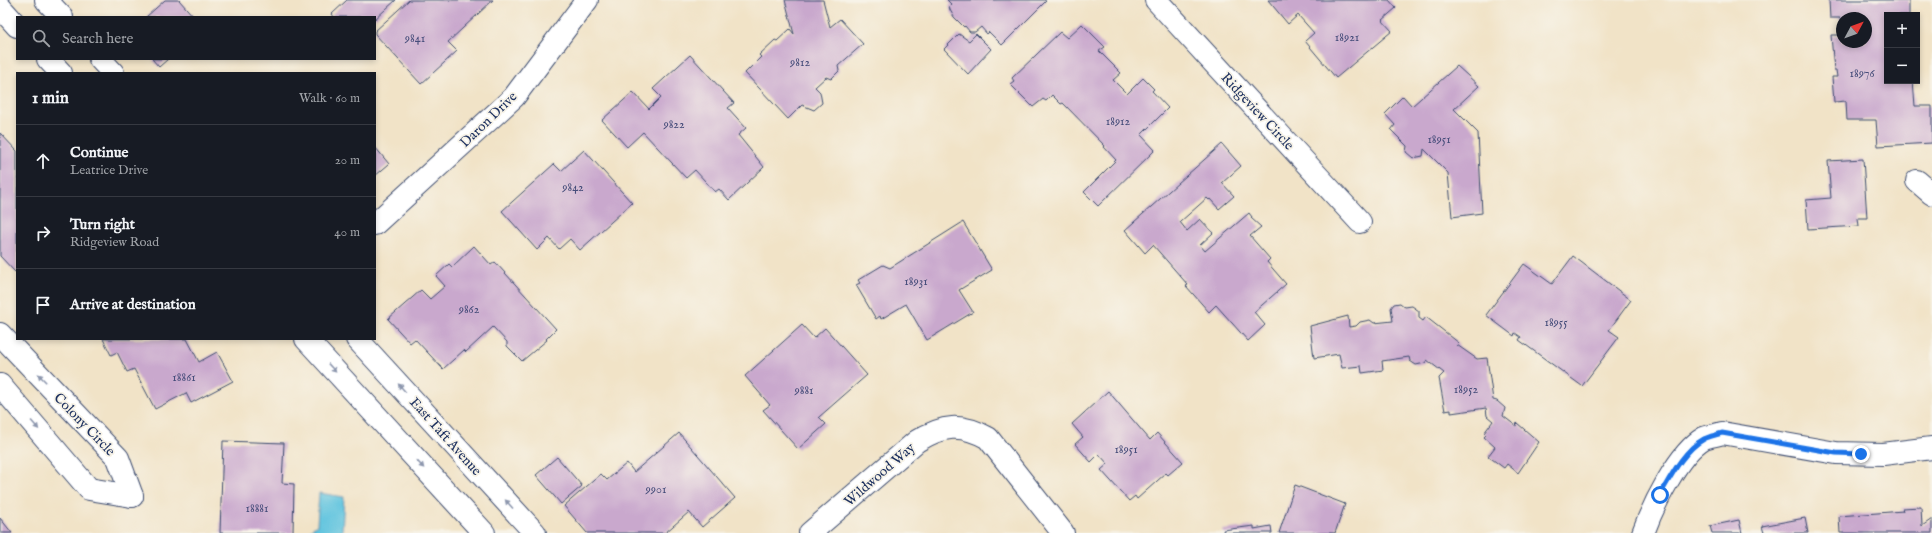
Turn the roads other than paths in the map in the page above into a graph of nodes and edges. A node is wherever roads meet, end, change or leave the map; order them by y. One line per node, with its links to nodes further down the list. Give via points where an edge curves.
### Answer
1 (46, 0): 5 (street)
2 (587, 0): 12 (street, Daron Drive, via 514,97)
3 (1156, 0): 11 (street, Ridgeview Circle)
4 (0, 7): 6 (street)
5 (61, 16)
6 (16, 25)
7 (49, 60): 9 (street)
8 (101, 60): 10 (street)
9 (60, 72)
10 (112, 72)
11 (1360, 222)
12 (376, 223)
13 (1, 337): 16 (street, Colony Circle, one-way to 13, via 89,489 132,496 118,458)
14 (307, 340): 18 (street, one-way to 18)
15 (358, 340): 19 (street, East Taft Avenue, one-way to 15)
16 (0, 385)
17 (1932, 448): 22 (street, via 1883,454 1836,453 1722,433 1705,438 1676,469 1660,495)
18 (484, 533)
19 (535, 533)
20 (810, 533): 21 (street, Wildwood Way, via 917,441 935,431 954,427 973,430 988,438)
21 (1063, 533)
22 (1643, 533)

